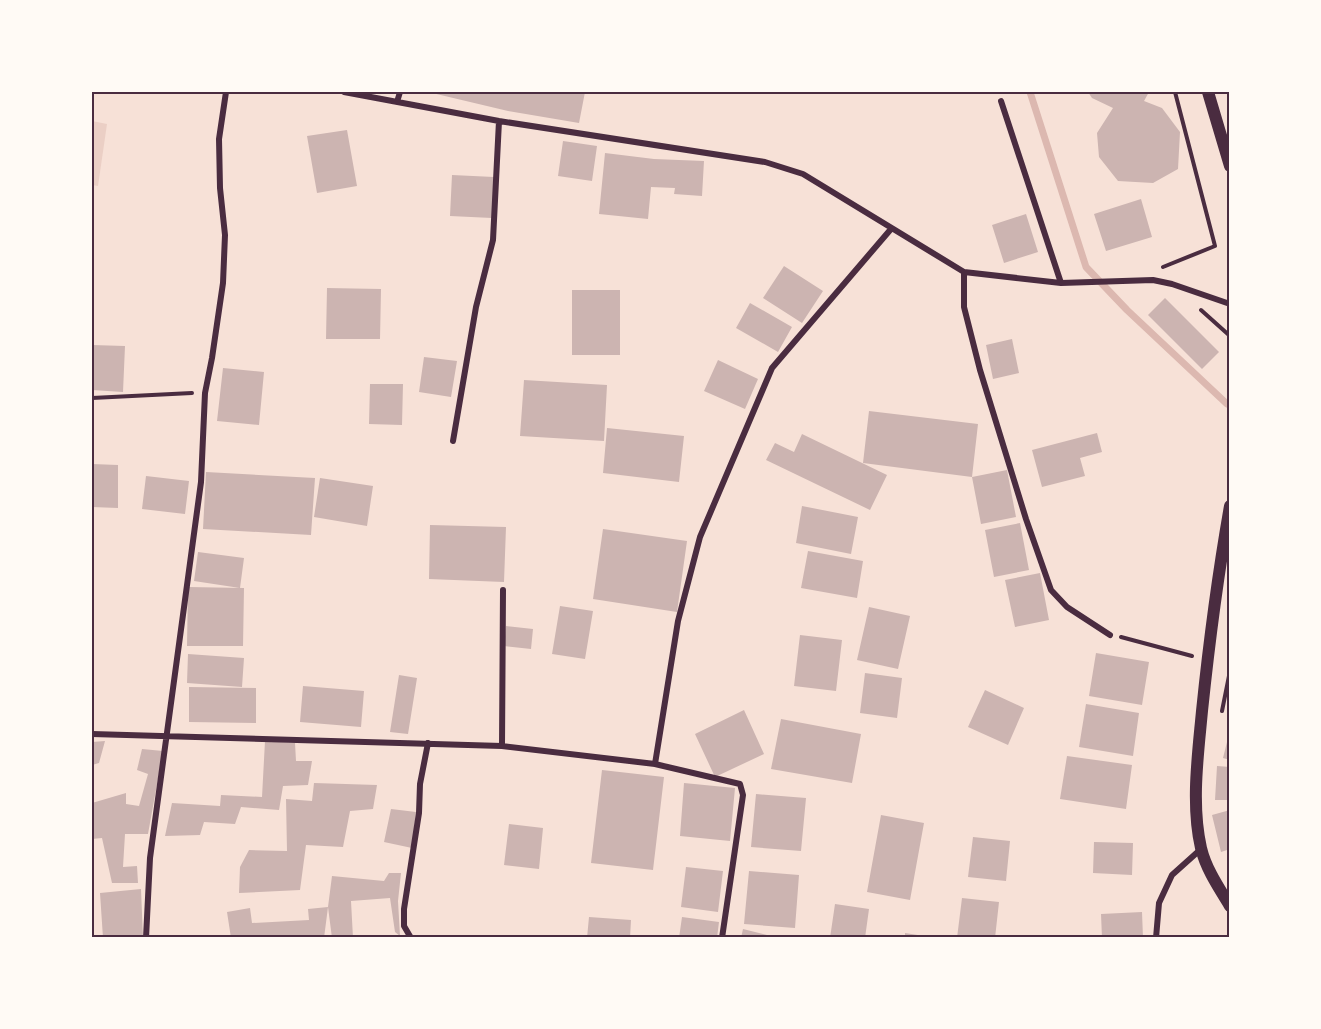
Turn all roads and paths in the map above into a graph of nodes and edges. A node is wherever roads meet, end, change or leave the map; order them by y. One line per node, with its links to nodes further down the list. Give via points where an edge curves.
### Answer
1 (226, 92): 15 (street, via 219,139 225,235 223,283)
2 (345, 92): 7 (street)
3 (400, 92): 7 (street)
4 (1175, 92): 11 (path, via 1215,246)
5 (1208, 92): 9 (main road)
6 (1001, 101): 13 (street)
7 (397, 102): 8 (street)
8 (499, 121): 10 (street, via 765,162 803,174); 17 (street, via 493,240 476,307)
9 (1230, 166)
10 (891, 229): 12 (street); 26 (street, via 772,368 700,537 678,621)
11 (1161, 268)
12 (964, 272): 13 (street); 20 (street, via 964,307 980,370 1051,590 1067,607)
13 (1061, 283): 14 (street, via 1153,280)
14 (1230, 304)
15 (205, 393): 16 (path); 23 (street, via 201,482)
16 (92, 398)
17 (453, 441)
18 (1230, 506): 21 (main road)
19 (503, 590): 25 (street)
20 (1110, 635): 21 (path)
21 (1208, 660): 27 (main road, via 1197,799)
22 (92, 734): 23 (street)
23 (166, 737): 24 (street); 29 (street, via 150,858)
24 (428, 743): 25 (street); 30 (street, via 404,909 404,926)
25 (502, 747): 26 (street)
26 (655, 764): 31 (street, via 740,784 743,795)
27 (1201, 849): 28 (main road); 32 (street, via 1172,875 1159,903)
28 (1230, 906)
29 (146, 938)
30 (411, 938)
31 (722, 938)
32 (1156, 938)

